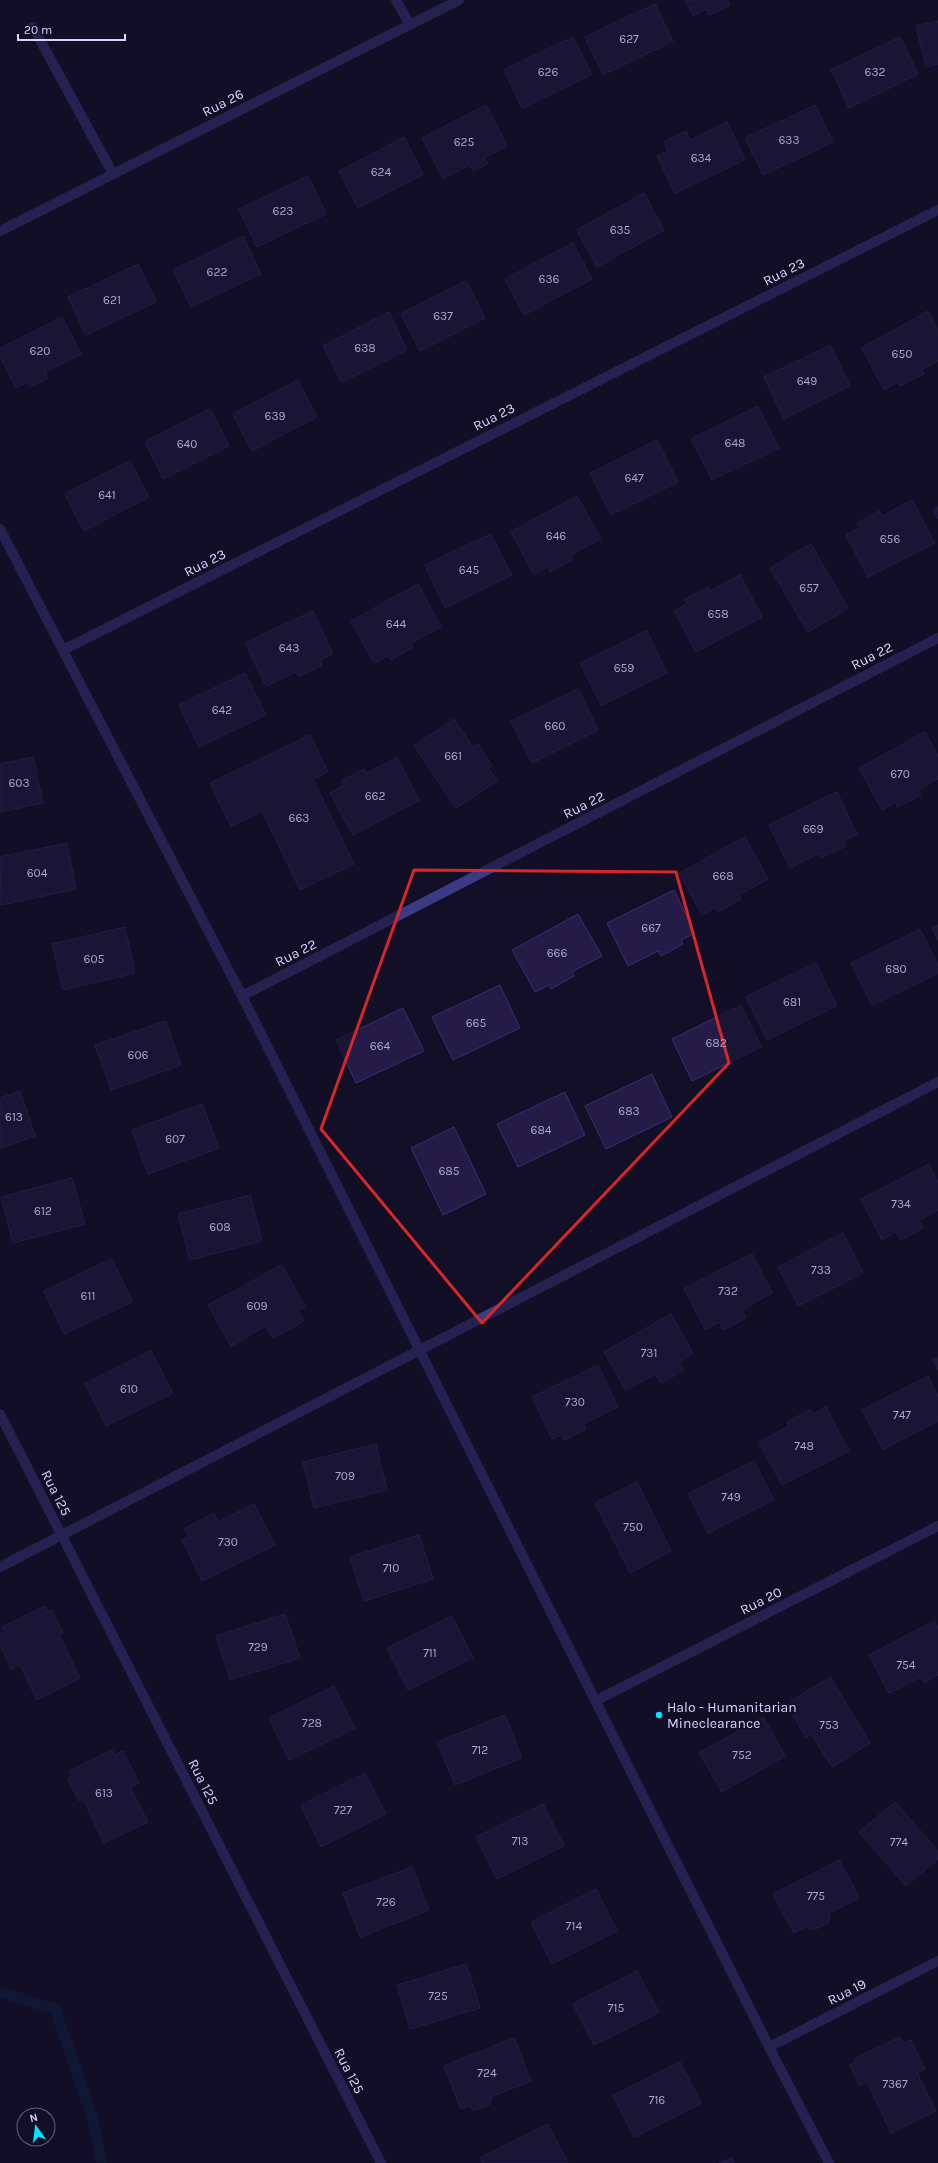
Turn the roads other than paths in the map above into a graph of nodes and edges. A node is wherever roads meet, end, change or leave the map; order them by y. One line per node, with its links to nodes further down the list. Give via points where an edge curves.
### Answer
1 (396, 0): 3 (street)
2 (459, 0): 3 (street, Rua 26)
3 (410, 25): 5 (street, Rua 26)
4 (33, 26): 5 (street)
5 (113, 174): 7 (street, Rua 26)
6 (938, 210): 10 (street, Rua 23)
7 (0, 231)
8 (0, 529): 10 (street)
9 (938, 638): 11 (street, Rua 22)
10 (63, 650): 11 (street)
11 (242, 996): 13 (street)
12 (938, 1082): 13 (street)
13 (420, 1351): 16 (street); 18 (street)
14 (0, 1414): 16 (street, Rua 125)
15 (938, 1526): 18 (street, Rua 20)
16 (62, 1535): 17 (street); 21 (street, Rua 125)
17 (0, 1567)
18 (597, 1700): 20 (street)
19 (938, 1961): 20 (street, Rua 19)
20 (769, 2047): 22 (street)
21 (381, 2163)
22 (829, 2163)

